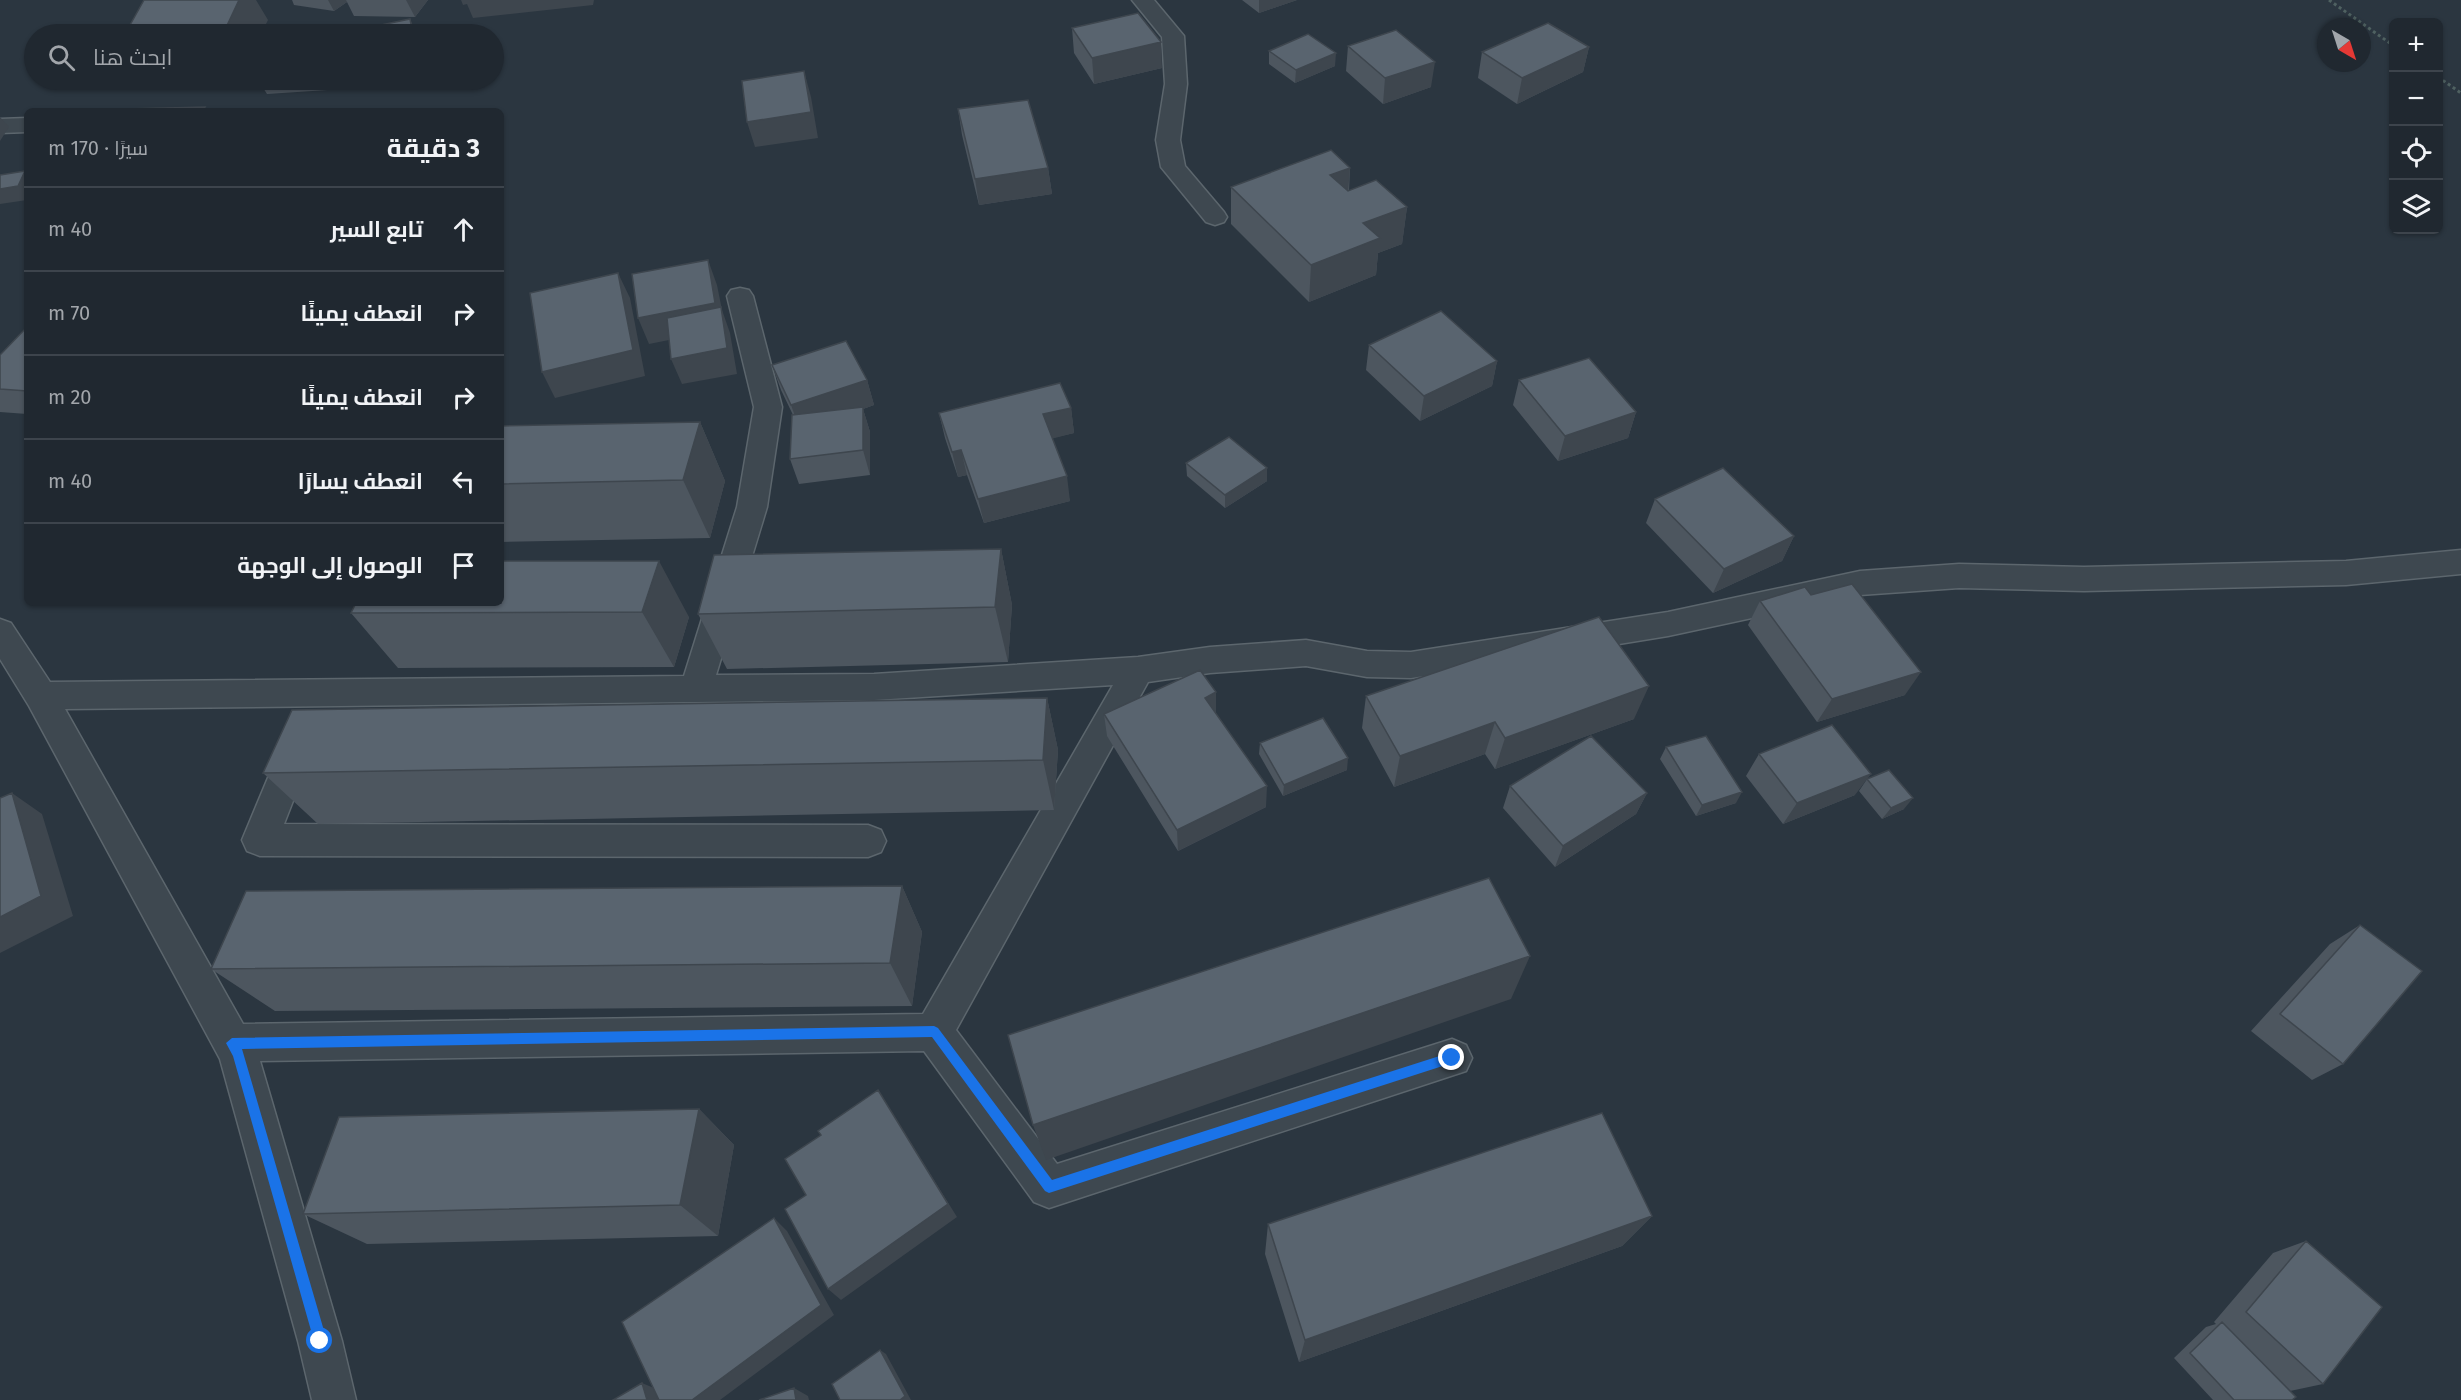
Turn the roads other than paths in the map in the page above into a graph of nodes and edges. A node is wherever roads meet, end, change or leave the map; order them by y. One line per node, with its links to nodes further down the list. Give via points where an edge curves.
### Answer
1 (1143, 0): 4 (street, via 1173,36 1176,84 1168,140 1173,167)
2 (24, 125): 3 (street)
3 (0, 126)
4 (1215, 217)
5 (740, 296): 9 (street, via 768,407 752,507)
6 (2461, 562): 8 (street, via 2346,573 2084,579 1959,576 1860,583 1668,624 1411,665 1367,664 1306,653)
7 (0, 632): 11 (street)
8 (1138, 670): 9 (street, via 874,687); 13 (street)
9 (696, 689): 10 (street)
10 (318, 692): 11 (street); 12 (street, via 260,840)
11 (41, 696): 14 (street)
12 (868, 841)
13 (934, 1032): 14 (street); 15 (street, via 1049,1186)
14 (232, 1043): 16 (street, via 258,1122)
15 (1452, 1058)
16 (334, 1400)

